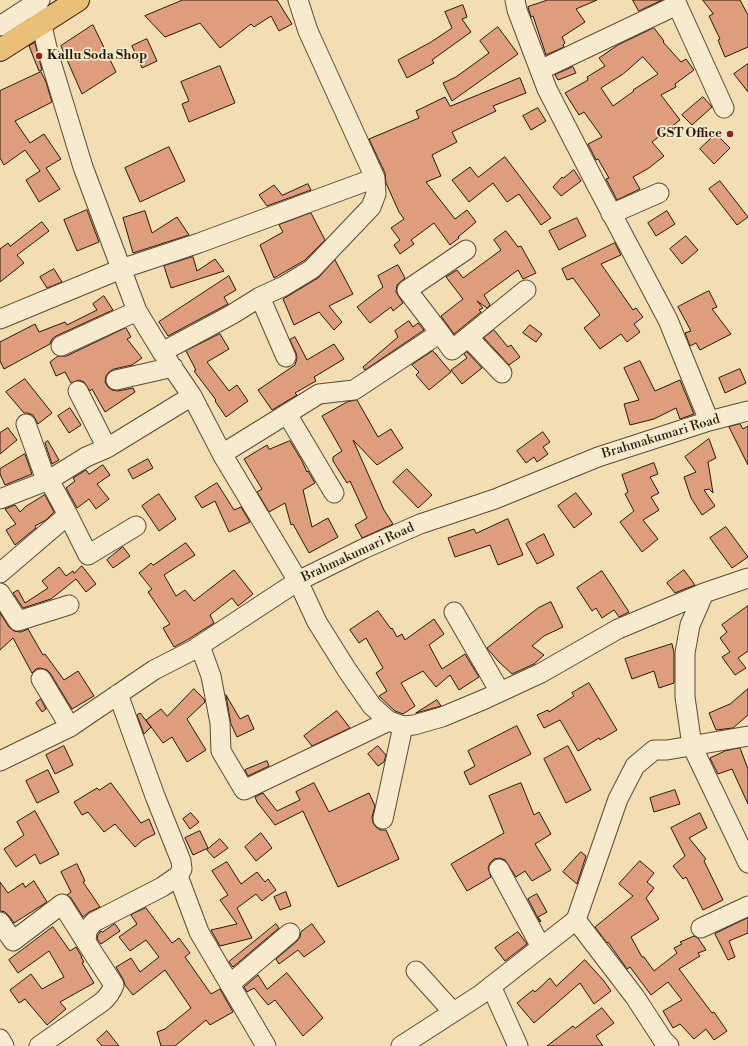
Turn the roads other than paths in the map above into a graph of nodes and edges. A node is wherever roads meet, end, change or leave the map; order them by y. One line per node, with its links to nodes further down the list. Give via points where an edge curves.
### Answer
1 (78, 0): 5 (main road)
2 (298, 0): 11 (street, via 308,31)
3 (514, 0): 9 (street)
4 (676, 2): 9 (street); 10 (street)
5 (43, 8): 6 (street); 7 (main road); 8 (main road); 15 (street, via 48,52 83,166)
6 (0, 26)
7 (0, 34)
8 (0, 50)
9 (540, 70): 13 (street, via 547,89)
10 (724, 108)
11 (375, 178): 15 (street); 17 (street, via 376,194 371,207 312,269)
12 (659, 193): 13 (street)
13 (611, 214): 32 (street, via 668,320)
14 (466, 250): 20 (street, via 407,290)
15 (121, 269): 18 (street); 19 (street)
16 (526, 290): 21 (street)
17 (260, 297): 23 (street); 24 (street)
18 (138, 311): 22 (street); 23 (street)
19 (0, 319)
20 (440, 333): 21 (street, via 452,350); 31 (street, via 354,390 319,394)
21 (468, 337): 26 (street)
22 (61, 346)
23 (162, 352): 25 (street)
24 (286, 357)
25 (173, 368): 27 (street); 29 (street)
26 (502, 373)
27 (116, 380)
28 (78, 392): 34 (street)
29 (192, 396): 34 (street); 35 (street)
30 (748, 411): 32 (street, Brahmakumari Road)
31 (287, 414): 35 (street); 37 (street)
32 (709, 421): 43 (street, Brahmakumari Road, via 598,457 495,499 420,524)
33 (26, 424): 36 (street)
34 (107, 448): 36 (street)
35 (222, 454): 43 (street)
36 (47, 480): 38 (street); 39 (street)
37 (334, 493)
38 (0, 499)
39 (68, 515): 40 (street, via 88,555); 41 (street)
40 (136, 526)
41 (0, 573)
42 (748, 578): 45 (street)
43 (298, 581): 48 (street, Brahmakumari Road); 52 (street, via 317,622 372,706)
44 (0, 593): 46 (street, via 18,621)
45 (704, 593): 50 (street, via 618,629 541,673); 55 (street, via 690,625 685,653 685,697)
46 (69, 605)
47 (454, 612): 50 (street)
48 (200, 646): 51 (street, Brahmakumari Road, via 154,670); 52 (street, via 211,676 220,723 222,752 244,790)
49 (41, 679): 53 (street)
50 (500, 692): 52 (street, via 442,717 414,725)
51 (118, 694): 53 (street, Brahmakumari Road); 60 (street, via 181,861 182,868)
52 (396, 723): 57 (street)
53 (70, 727): 56 (street, Brahmakumari Road)
54 (748, 736): 55 (street)
55 (692, 746): 58 (street); 62 (street, via 654,750 635,766 618,799)
56 (0, 761)
57 (384, 819)
58 (748, 863)
59 (499, 869): 67 (street)
60 (178, 876): 66 (street, via 94,922 87,930); 69 (street, via 199,932)
61 (748, 906): 64 (street)
62 (576, 920): 67 (street); 78 (street)
63 (0, 922): 66 (street, via 13,941 62,904)
64 (701, 928)
65 (290, 933): 69 (street)
66 (86, 942): 75 (street, via 114,985 112,992 109,997)
67 (541, 947): 70 (street)
68 (416, 971): 71 (street)
69 (230, 984): 76 (street)
70 (491, 986): 71 (street); 77 (street)
71 (453, 1012): 73 (street)
72 (0, 1039): 74 (street)
73 (404, 1045)
74 (4, 1046)
75 (40, 1046)
76 (266, 1046)
77 (518, 1046)
78 (669, 1046)

